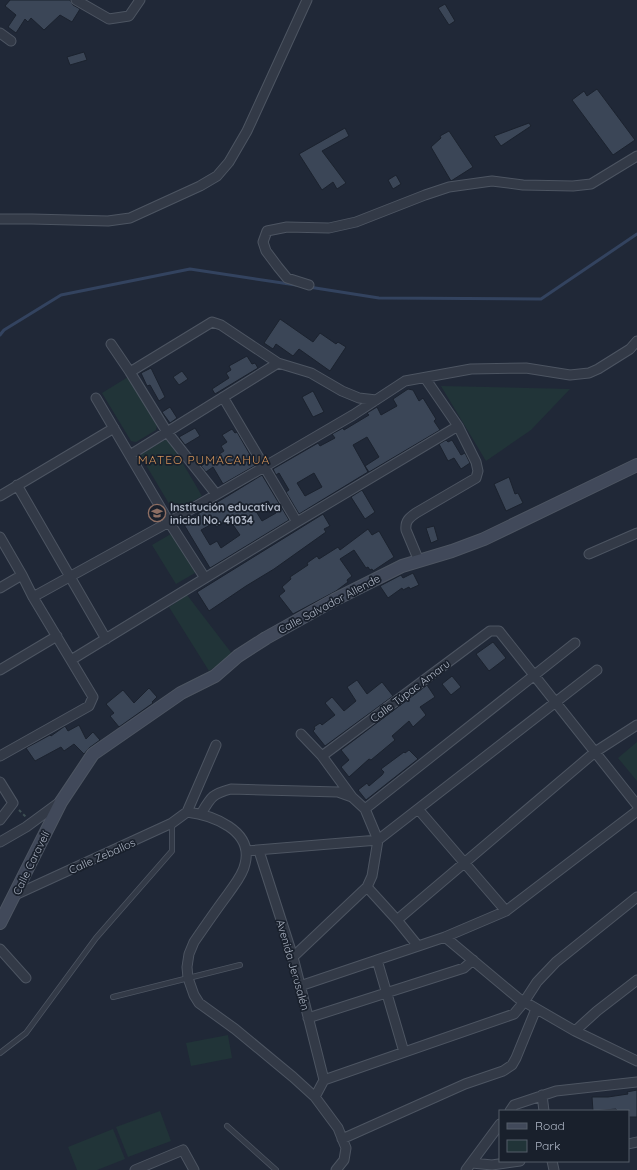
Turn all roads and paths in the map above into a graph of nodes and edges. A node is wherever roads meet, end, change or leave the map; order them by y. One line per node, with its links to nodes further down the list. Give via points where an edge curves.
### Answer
1 (76, 0): 2 (street, via 109,19 129,16)
2 (140, 0)
3 (307, 0): 7 (street, via 247,131 229,162 217,176 130,218 108,221)
4 (0, 33): 5 (street)
5 (11, 41)
6 (637, 156): 8 (street, via 592,184 523,185 492,181 449,187 356,222 329,228 287,226 267,231 263,242 266,251 278,267 287,278)
7 (0, 219)
8 (309, 285)
9 (637, 341): 13 (street, via 630,349 589,373 570,375 526,368 471,369)
10 (111, 344): 12 (street)
11 (278, 363): 12 (street, via 221,324 212,322); 14 (street); 16 (street, via 311,373 342,392)
12 (130, 372): 19 (street)
13 (425, 378): 16 (street, via 405,381); 17 (street)
14 (223, 397): 19 (street); 22 (street)
15 (96, 398): 18 (street)
16 (376, 400): 22 (street)
17 (458, 426): 27 (street); 31 (street, via 476,462 476,478 408,520 406,530)
18 (114, 428): 20 (street); 23 (street)
19 (167, 432): 20 (street); 24 (street)
20 (130, 455): 26 (street)
21 (637, 465): 31 (street, Calle Salvador Allende, via 484,539)
22 (264, 467): 24 (street); 27 (street)
23 (17, 485): 25 (street); 33 (street)
24 (216, 494): 26 (street)
25 (0, 496)
26 (169, 522): 33 (street); 34 (street)
27 (297, 522): 34 (street)
28 (637, 533): 30 (street)
29 (0, 537): 32 (street)
30 (589, 554)
31 (419, 561): 53 (street, Calle Salvador Allende, via 402,566 334,600 238,656 215,676 181,693 93,754)
32 (22, 575): 35 (street); 36 (street)
33 (70, 576): 36 (street); 38 (street)
34 (205, 578): 38 (street)
35 (0, 588)
36 (33, 597): 37 (street)
37 (57, 636): 40 (street); 41 (street)
38 (106, 639): 40 (street)
39 (576, 643): 43 (street)
40 (71, 660): 49 (street, via 93,697 89,706)
41 (0, 670)
42 (597, 670): 44 (street)
43 (534, 676): 44 (street); 50 (street, Calle Túpac Amaru, via 499,631 490,631); 56 (street)
44 (555, 703): 48 (street); 57 (street)
45 (637, 725): 48 (street)
46 (301, 734): 50 (street)
47 (216, 745): 59 (street)
48 (595, 752): 55 (street); 68 (street)
49 (0, 756)
50 (322, 756): 52 (street)
51 (0, 782): 54 (street)
52 (352, 797): 56 (street); 60 (street, via 338,792 232,789 217,793 210,799)
53 (61, 802): 62 (street); 70 (street, Calle Caravelí)
54 (13, 804): 61 (street); 62 (path)
55 (637, 805)
56 (365, 809): 64 (street)
57 (418, 809): 64 (street); 68 (street)
58 (637, 811): 72 (street)
59 (187, 812): 60 (street); 63 (street, Calle Zeballos)
60 (202, 814): 66 (street, via 235,831 243,840)
61 (0, 820)
62 (32, 823): 65 (street)
63 (172, 823): 70 (street, Calle Zeballos); 93 (lane, via 172,851 96,938 26,1033)
64 (378, 840): 67 (street); 69 (street, via 372,876)
65 (0, 842)
66 (246, 851): 67 (street); 83 (street, via 246,864 239,878 194,942 189,954)
67 (259, 851): 78 (street, Avenida Jerusalén)
68 (464, 863): 72 (street); 73 (street)
69 (367, 887): 73 (street); 78 (street)
70 (15, 895): 74 (street, Calle Caravelí)
71 (637, 897): 88 (street, via 556,962 537,982)
72 (506, 911): 75 (street)
73 (397, 920): 76 (street)
74 (0, 923)
75 (445, 937): 76 (street); 80 (street)
76 (418, 946): 79 (street)
77 (0, 949): 82 (street)
78 (293, 957): 85 (street, Avenida Jerusalén)
79 (377, 960): 85 (street); 86 (street)
80 (473, 960): 86 (street, via 464,968); 88 (street)
81 (240, 965): 83 (lane)
82 (26, 978)
83 (188, 978): 87 (lane); 98 (street, via 199,1003 235,1029)
84 (637, 980): 91 (street)
85 (300, 986): 90 (street, Avenida Jerusalén)
86 (386, 993): 90 (street); 92 (street)
87 (113, 997)
88 (524, 1002): 89 (street); 92 (street, via 514,1014)
89 (536, 1009): 91 (street); 103 (street, via 512,1065)
90 (308, 1018): 95 (street, Avenida Jerusalén)
91 (575, 1031): 94 (street)
92 (404, 1052): 95 (street)
93 (0, 1053)
94 (637, 1061)
95 (324, 1080): 98 (street)
96 (637, 1082): 97 (street, via 556,1091)
97 (542, 1095): 99 (street, via 514,1105); 100 (street)
98 (315, 1097): 103 (street, via 338,1128)
99 (511, 1110)
100 (544, 1110)
101 (499, 1125): 105 (street)
102 (227, 1126): 109 (lane)
103 (342, 1139): 110 (street, via 346,1148 344,1160)
104 (515, 1162): 106 (street)
105 (469, 1166): 106 (street)
106 (492, 1167)
107 (135, 1170): 108 (street, via 183,1150)
108 (194, 1170)
109 (276, 1170)
110 (336, 1170)

